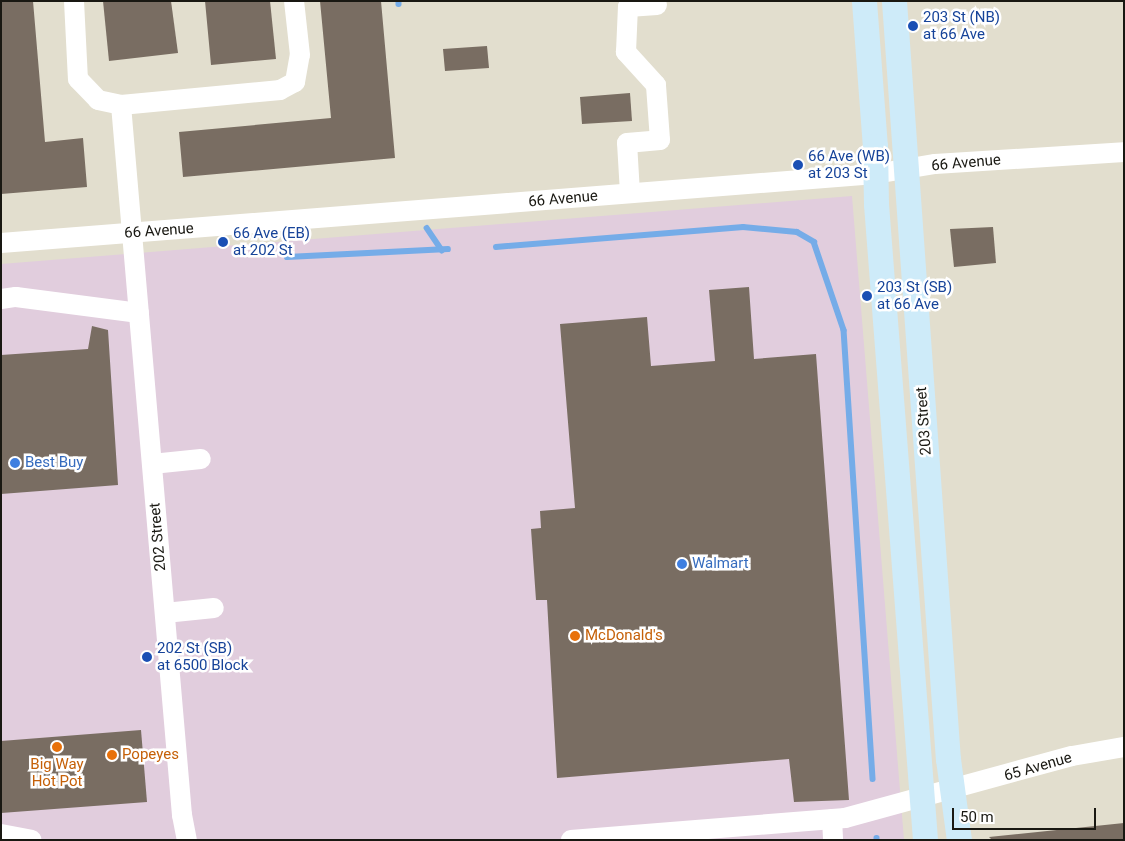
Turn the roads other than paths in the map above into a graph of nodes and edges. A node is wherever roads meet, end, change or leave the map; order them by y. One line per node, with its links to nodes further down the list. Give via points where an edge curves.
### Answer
1 (74, 1): 6 (street, via 78,80 98,100)
2 (294, 1): 6 (street, via 300,55 295,82 280,90)
3 (864, 1): 9 (main road, 203 Street)
4 (894, 1): 8 (main road, 203 Street)
5 (657, 5): 10 (street, via 628,7 626,52 656,85 660,140 627,143)
6 (121, 105): 11 (street, 202 Street)
7 (1124, 152): 8 (street, 66 Avenue, via 935,164)
8 (906, 169): 9 (street, 66 Avenue); 20 (main road, 203 Street)
9 (875, 174): 10 (street, 66 Avenue); 21 (main road, 203 Street)
10 (630, 193): 11 (street, 66 Avenue)
11 (132, 233): 12 (street, 66 Avenue); 14 (street, 202 Street)
12 (1, 243)
13 (1, 298): 14 (street)
14 (139, 313): 16 (street, 202 Street)
15 (201, 459): 16 (street)
16 (152, 464): 18 (street, 202 Street)
17 (214, 608): 18 (street)
18 (165, 613): 25 (street, 202 Street, via 182,815)
19 (1124, 748): 20 (street, 65 Avenue, via 1072,756)
20 (952, 790): 21 (street, 65 Avenue); 29 (main road, 203 Street)
21 (921, 799): 22 (street, 65 Avenue); 28 (main road, 203 Street)
22 (832, 819): 26 (street, 65 Avenue); 27 (street)
23 (1, 834): 24 (street)
24 (31, 840)
25 (187, 840)
26 (571, 840)
27 (833, 840)
28 (924, 840)
29 (959, 840)

